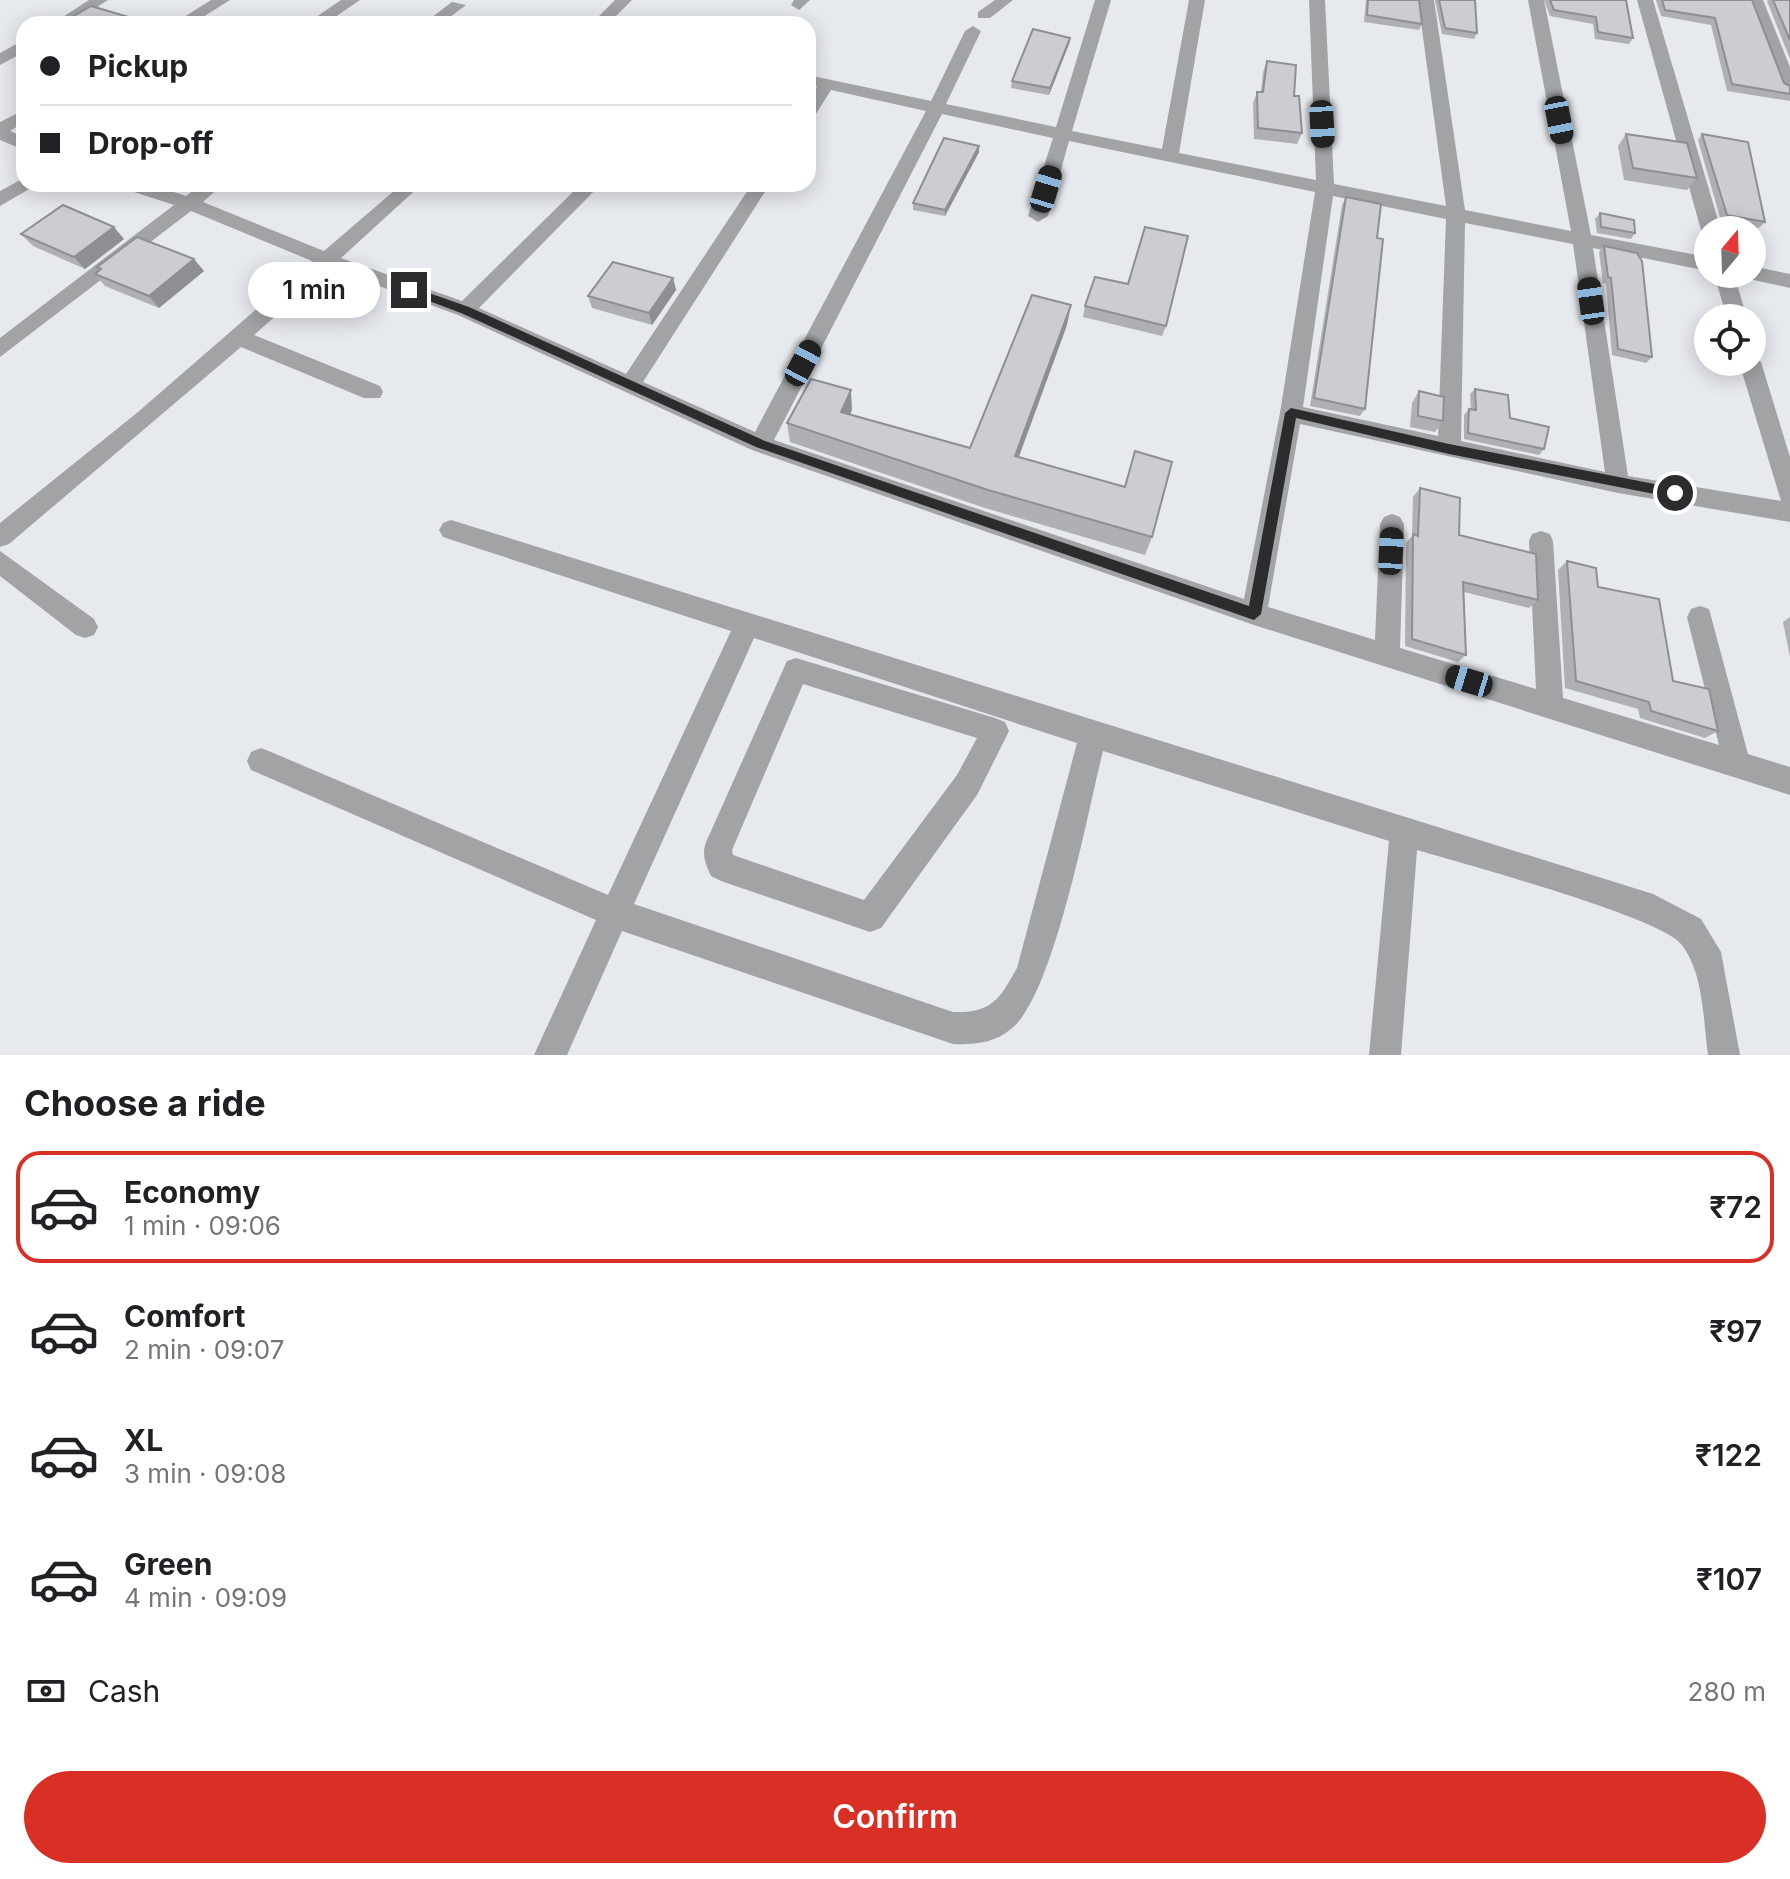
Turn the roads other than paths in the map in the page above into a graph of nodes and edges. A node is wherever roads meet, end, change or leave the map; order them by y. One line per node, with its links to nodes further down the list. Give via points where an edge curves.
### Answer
1 (100, 0): 14 (street)
2 (222, 0): 15 (street)
3 (352, 0): 16 (street)
4 (624, 0): 18 (street)
5 (1005, 0): 21 (street, via 978,23)
6 (1103, 0): 22 (street)
7 (1197, 0): 23 (street)
8 (1317, 0): 24 (street)
9 (1426, 0): 31 (street)
10 (1536, 0): 34 (street)
11 (1645, 0): 33 (street)
12 (1755, 0): 20 (street)
13 (458, 5): 17 (street)
14 (73, 16)
15 (195, 16)
16 (327, 16)
17 (442, 16)
18 (607, 16)
19 (817, 82): 21 (street)
20 (1790, 88)
21 (936, 108): 22 (street); 46 (street)
22 (1062, 135): 23 (street); 32 (street)
23 (1169, 159): 24 (street)
24 (1325, 186): 31 (street); 45 (street)
25 (154, 192): 30 (street)
26 (203, 192): 30 (street)
27 (404, 192): 35 (street)
28 (584, 192): 39 (street)
29 (756, 192): 43 (street)
30 (189, 203): 35 (street); 41 (street)
31 (1456, 213): 34 (street); 47 (street)
32 (1038, 216)
33 (1707, 216)
34 (1582, 240): 36 (street); 48 (street)
35 (325, 259): 39 (street); 40 (street)
36 (1694, 261)
37 (1766, 276): 38 (street)
38 (1790, 281)
39 (465, 310): 43 (street)
40 (239, 338): 44 (street); 53 (street)
41 (0, 349)
42 (1754, 376): 49 (street)
43 (629, 386): 46 (street)
44 (372, 392)
45 (1291, 413): 47 (street); 56 (street)
46 (760, 444): 56 (street)
47 (1449, 449): 48 (street)
48 (1618, 484): 50 (street)
49 (1790, 495)
50 (1790, 512)
51 (1392, 524): 60 (street)
52 (451, 530): 58 (street)
53 (0, 537)
54 (1541, 541): 63 (street)
55 (0, 562): 59 (street)
56 (1254, 614): 60 (street)
57 (1700, 617): 67 (street)
58 (748, 623): 61 (street); 70 (street)
59 (85, 627)
60 (1387, 656): 63 (street)
61 (862, 660): 62 (street); 64 (street)
62 (851, 687): 64 (street); 64 (street, via 796,670 717,850 721,866 870,917 967,785 995,731)
63 (1550, 707): 67 (street)
64 (974, 711): 65 (street)
65 (1093, 735): 69 (street); 70 (street, via 1031,974 1011,1009 982,1030 953,1028)
66 (261, 761): 70 (street)
67 (1737, 764): 68 (street)
68 (1790, 781)
69 (1404, 831): 72 (street); 73 (street, via 1642,905 1690,930 1710,963)
70 (615, 913): 71 (street)
71 (550, 1055)
72 (1385, 1055)
73 (1724, 1055)

